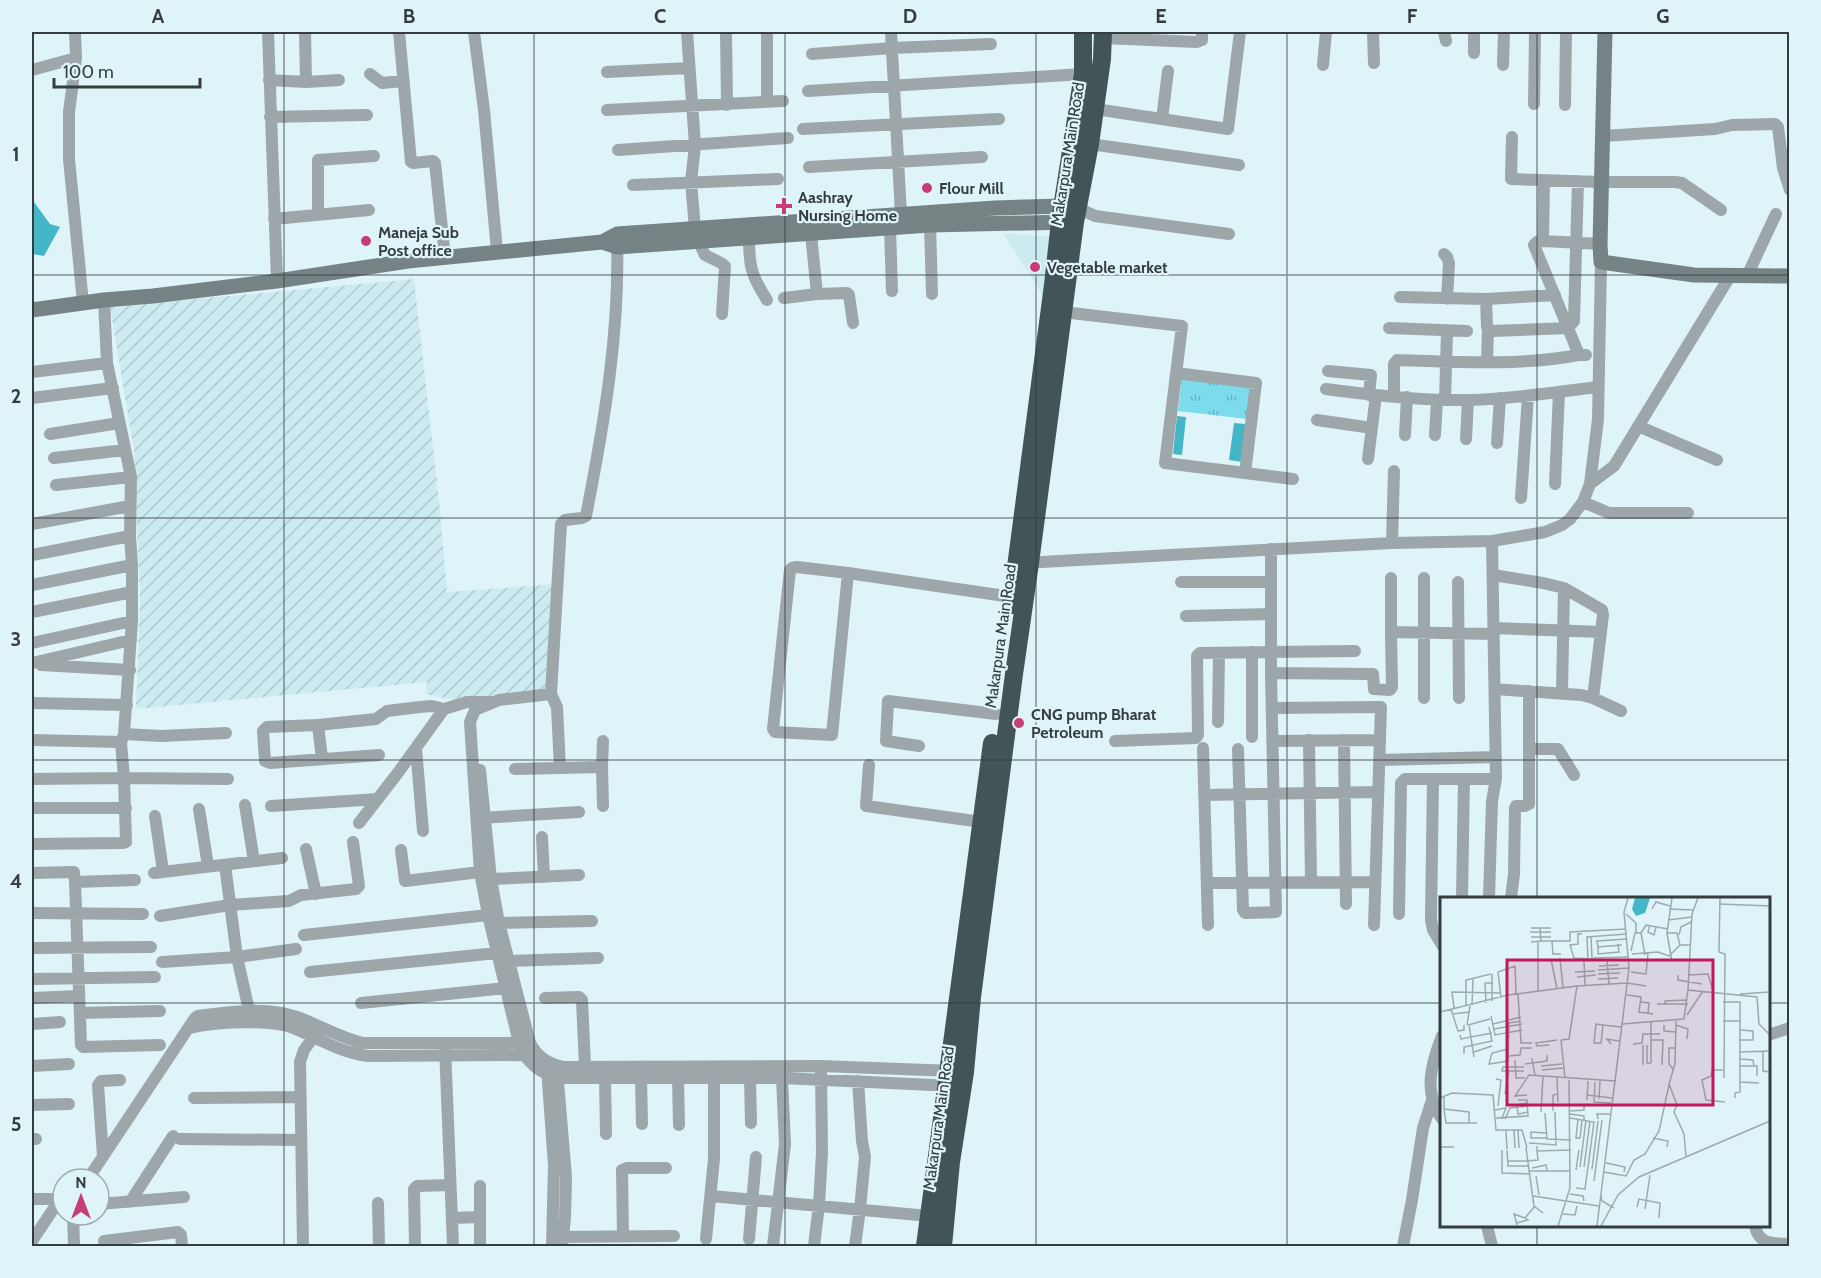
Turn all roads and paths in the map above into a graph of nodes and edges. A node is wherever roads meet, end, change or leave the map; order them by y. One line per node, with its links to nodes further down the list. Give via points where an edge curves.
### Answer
1 (75, 32): 25 (street)
2 (268, 32): 35 (street)
3 (305, 32): 38 (street)
4 (399, 32): 37 (street)
5 (474, 32): 91 (street)
6 (687, 32): 29 (street)
7 (726, 32): 44 (street)
8 (767, 32): 42 (street)
9 (891, 32): 22 (street)
10 (1083, 32): 34 (highway, Makarpura Main Road)
11 (1202, 32): 20 (street, via 1200,42)
12 (1240, 32): 52 (street, via 1228,129)
13 (1326, 32): 28 (street)
14 (1373, 32): 26 (street)
15 (1474, 32): 23 (street)
16 (1504, 32): 27 (street)
17 (1535, 32): 43 (street)
18 (1566, 32): 45 (street)
19 (1605, 32): 55 (street)
20 (1103, 35): 47 (highway, Makarpura Main Road)
21 (991, 44): 22 (street)
22 (892, 48): 24 (street); 39 (street)
23 (1474, 53)
24 (812, 54)
25 (76, 58): 30 (street); 109 (street, via 69,112 69,159)
26 (1374, 63)
27 (1503, 64)
28 (1323, 66)
29 (688, 68): 32 (street); 46 (street)
30 (32, 70)
31 (1168, 71): 52 (street)
32 (607, 72)
33 (370, 74): 37 (street, via 382,83)
34 (1083, 74): 39 (street); 76 (highway, Makarpura Main Road)
35 (269, 80): 38 (street); 50 (street)
36 (339, 80): 38 (street)
37 (403, 81): 93 (street, via 411,162 435,163)
38 (306, 82)
39 (894, 86): 40 (street); 53 (street)
40 (808, 92)
41 (783, 101): 42 (street)
42 (767, 102): 44 (street)
43 (1534, 104)
44 (727, 105): 46 (street)
45 (1565, 105)
46 (691, 107): 48 (street); 59 (street)
47 (1095, 109): 52 (street); 58 (highway, Makarpura Main Road)
48 (607, 110)
49 (367, 116): 50 (street)
50 (270, 117): 79 (street)
51 (999, 118): 53 (street)
52 (1162, 119)
53 (896, 124): 54 (street); 63 (street)
54 (803, 129)
55 (1603, 136): 69 (street); 72 (street, via 1775,124)
56 (1512, 137): 67 (street, via 1511,179)
57 (788, 138): 59 (street)
58 (1090, 144): 64 (street); 76 (highway, Makarpura Main Road)
59 (695, 145): 60 (street); 70 (street)
60 (618, 150)
61 (374, 156): 78 (street, via 318,160)
62 (982, 157): 63 (street)
63 (898, 162): 65 (street); 75 (street)
64 (1239, 165)
65 (808, 167)
66 (778, 179): 70 (street)
67 (1544, 180): 68 (street); 88 (street)
68 (1578, 181): 69 (street); 89 (street)
69 (1601, 182): 74 (street, via 1682,183); 90 (street)
70 (691, 183): 71 (street); 85 (street)
71 (633, 185)
72 (1790, 190)
73 (369, 210): 78 (street)
74 (1721, 210)
75 (901, 214): 76 (street, via 995,208); 80 (street)
76 (1069, 214): 81 (street); 84 (street); 111 (highway, Makarpura Main Road); 169 (highway, Makarpura Main Road, via 1053,285)
77 (1776, 214): 96 (street)
78 (318, 215): 79 (street)
79 (274, 219): 98 (street)
80 (839, 225): 82 (street); 83 (street); 85 (street)
81 (930, 225): 82 (street); 101 (street)
82 (890, 228): 99 (street)
83 (811, 234): 86 (street); 100 (street)
84 (1229, 234)
85 (698, 235): 86 (street); 87 (street); 112 (street, via 705,255 724,266)
86 (749, 237): 108 (street, via 750,267)
87 (617, 240): 91 (street); 204 (street, via 613,357 588,504 584,517 561,524)
88 (1543, 241): 89 (street); 102 (street, via 1534,245)
89 (1577, 243): 90 (street); 115 (street, via 1574,321)
90 (1600, 244): 94 (street)
91 (497, 251): 93 (street)
92 (1443, 254): 105 (street, via 1449,263)
93 (445, 257): 98 (street)
94 (1601, 262): 95 (street); 120 (street)
95 (1730, 276): 96 (street); 141 (street)
96 (1747, 276): 97 (street)
97 (1790, 276)
98 (277, 281): 107 (street)
99 (892, 291)
100 (817, 294): 104 (street); 113 (street, via 847,293)
101 (932, 294)
102 (1555, 296): 106 (street); 115 (street)
103 (1400, 297): 105 (street)
104 (784, 298)
105 (1447, 299): 106 (street)
106 (1486, 299): 116 (street)
107 (104, 300): 109 (street); 123 (street)
108 (767, 300)
109 (83, 303): 110 (street)
110 (32, 310)
111 (1063, 312): 126 (street, via 1182,326); 169 (highway, Makarpura Main Road)
112 (722, 314)
113 (853, 323)
114 (1389, 328): 118 (street)
115 (1568, 328): 116 (street); 119 (street)
116 (1488, 329): 122 (street)
117 (1467, 331): 118 (street)
118 (1447, 332): 121 (street)
119 (1579, 355): 120 (street); 122 (street, via 1555,360)
120 (1598, 355): 127 (street)
121 (1446, 362): 122 (street); 132 (street, via 1395,361); 137 (street)
122 (1487, 362)
123 (107, 363): 125 (street); 128 (street)
124 (1328, 370): 131 (street, via 1371,375)
125 (32, 372)
126 (1176, 373): 153 (street, via 1166,463); 153 (street, via 1256,383)
127 (1598, 387): 130 (street); 157 (street)
128 (113, 388): 135 (street); 140 (street)
129 (1326, 389): 131 (street)
130 (1559, 392): 133 (street); 156 (street)
131 (1372, 395): 132 (street); 142 (street)
132 (1394, 396): 134 (street)
133 (1528, 396): 136 (street); 159 (street)
134 (1407, 397): 137 (street); 144 (street)
135 (32, 398)
136 (1500, 398): 138 (street); 147 (street)
137 (1441, 400): 138 (street); 145 (street)
138 (1468, 400): 146 (street)
139 (1317, 420): 142 (street)
140 (119, 423): 143 (street); 148 (street)
141 (1638, 426): 151 (street); 157 (street, via 1614,466)
142 (1372, 428): 150 (street)
143 (50, 434)
144 (1405, 435)
145 (1435, 435)
146 (1466, 439)
147 (1497, 443)
148 (124, 450): 149 (street); 154 (street)
149 (54, 458)
150 (1368, 459)
151 (1717, 460)
152 (1394, 471): 166 (street)
153 (1245, 473): 155 (street)
154 (131, 477): 158 (street); 161 (street)
155 (1293, 479)
156 (1555, 484)
157 (1590, 484): 160 (street)
158 (56, 485)
159 (1521, 498)
160 (1583, 502): 162 (street, via 1609,513); 165 (street, via 1562,525 1545,532)
161 (130, 506): 163 (street); 164 (street)
162 (1688, 513)
163 (32, 524)
164 (130, 536): 168 (street); 170 (street)
165 (1492, 541): 166 (street); 172 (street)
166 (1392, 543): 167 (street)
167 (1271, 549): 169 (street); 176 (street)
168 (32, 555)
169 (1024, 563): 181 (highway, Makarpura Main Road); 347 (highway, Makarpura Main Road, via 1014,674 974,986)
170 (132, 565): 178 (street); 180 (street)
171 (848, 573): 171 (street, via 832,735 775,732 790,570 797,567); 181 (street)
172 (1493, 575): 179 (street); 186 (street)
173 (1391, 578): 188 (street)
174 (1424, 578): 189 (street)
175 (1181, 582): 176 (street)
176 (1271, 582): 183 (street)
177 (1458, 582): 191 (street)
178 (32, 585)
179 (1564, 588): 187 (street); 190 (street, via 1602,610)
180 (132, 592): 182 (street); 185 (street)
181 (1012, 597): 214 (highway, Makarpura Main Road)
182 (32, 612)
183 (1271, 614): 184 (street); 196 (street)
184 (1186, 616)
185 (132, 621): 192 (street); 193 (street)
186 (1494, 631): 187 (street); 191 (street); 201 (street)
187 (1563, 631): 190 (street); 203 (street)
188 (1391, 632): 189 (street); 200 (street, via 1390,690 1374,690 1373,674)
189 (1424, 632): 191 (street); 205 (street)
190 (1601, 632): 207 (street)
191 (1458, 633): 206 (street)
192 (131, 640): 198 (street); 199 (street)
193 (32, 643)
194 (1355, 651): 196 (street)
195 (1252, 652): 196 (street); 197 (street); 218 (street)
196 (1271, 652): 200 (street)
197 (1219, 653): 215 (street); 225 (street, via 1197,656 1196,738)
198 (32, 663): 199 (street)
199 (130, 670): 209 (street)
200 (1271, 673): 211 (street)
201 (1495, 689): 202 (street); 233 (street)
202 (1529, 691): 203 (street); 231 (street)
203 (1562, 693): 207 (street)
204 (551, 694): 210 (street); 238 (street, via 557,707)
205 (1424, 698)
206 (1459, 698)
207 (1593, 698): 213 (street)
208 (32, 703): 209 (street)
209 (127, 705): 219 (street)
210 (486, 705): 212 (street, via 486,701 467,702); 262 (street, via 475,710 470,728)
211 (1272, 708): 223 (street, via 1381,707); 226 (street)
212 (444, 709): 216 (street, via 432,706 387,711 376,719); 228 (street)
213 (1621, 711)
214 (996, 714): 227 (street, via 888,701 886,741); 263 (highway, Makarpura Main Road)
215 (1218, 722)
216 (318, 725): 234 (street); 234 (street, via 264,729 266,761 270,764)
217 (226, 734): 219 (street)
218 (1252, 737)
219 (122, 738): 220 (street); 241 (street)
220 (32, 740)
221 (1309, 740): 222 (street); 226 (street); 248 (street)
222 (1344, 740): 223 (street); 249 (street)
223 (1380, 740): 235 (street)
224 (603, 741): 237 (street)
225 (1115, 741)
226 (1273, 741): 247 (street)
227 (919, 746)
228 (416, 748): 253 (street); 265 (street)
229 (1203, 748): 252 (street)
230 (1238, 749): 251 (street)
231 (1529, 749): 240 (street, via 1558,749); 291 (street, via 1529,804 1515,808)
232 (379, 755): 234 (street)
233 (1496, 757): 235 (street); 246 (street)
234 (322, 759)
235 (1379, 760): 250 (street)
236 (869, 765): 263 (street, via 866,806)
237 (602, 766): 238 (street); 256 (street)
238 (560, 768): 239 (street)
239 (515, 769)
240 (1574, 775)
241 (124, 778): 242 (street); 243 (street); 258 (street)
242 (32, 779)
243 (228, 779)
244 (1433, 779): 245 (street); 297 (street, via 1404,779 1401,783); 305 (street, via 1431,920)
245 (1464, 779): 246 (street); 289 (street)
246 (1496, 779): 290 (street, via 1491,801)
247 (1274, 792): 248 (street); 251 (street); 284 (street)
248 (1310, 792): 249 (street); 281 (street)
249 (1345, 792): 250 (street); 285 (street)
250 (1378, 792): 286 (street)
251 (1239, 794): 252 (street); 283 (street)
252 (1204, 795): 287 (street)
253 (378, 799): 255 (street); 264 (street)
254 (245, 805): 272 (street)
255 (271, 806)
256 (603, 806)
257 (32, 808): 258 (street)
258 (126, 808): 268 (street, via 126,842)
259 (199, 809): 274 (street)
260 (579, 812): 262 (street)
261 (155, 816): 274 (street, via 158,872)
262 (481, 818): 275 (street); 279 (street)
263 (982, 822): 347 (highway, Makarpura Main Road)
264 (359, 823)
265 (423, 831)
266 (542, 837): 278 (street)
267 (353, 842): 288 (street, via 359,888)
268 (32, 844)
269 (306, 849): 288 (street)
270 (401, 850): 275 (street, via 405,881)
271 (282, 858): 272 (street)
272 (254, 861): 273 (street)
273 (225, 865): 274 (street); 293 (street)
274 (208, 866)
275 (480, 872): 298 (street)
276 (32, 873): 282 (street, via 74,872)
277 (579, 875): 278 (street)
278 (544, 877): 279 (street)
279 (491, 879): 301 (street)
280 (135, 880): 282 (street)
281 (1311, 881): 284 (street); 285 (street)
282 (75, 882): 294 (street)
283 (1242, 882): 284 (street); 284 (street, via 1245,913 1277,911); 287 (street)
284 (1276, 882)
285 (1347, 882): 286 (street); 292 (street)
286 (1375, 882): 303 (street)
287 (1207, 883): 302 (street)
288 (316, 894): 293 (street, via 289,901)
289 (1462, 897)
290 (1489, 897)
291 (1511, 897)
292 (1346, 904)
293 (230, 905): 299 (street); 311 (street)
294 (76, 913): 295 (street); 296 (street); 308 (street)
295 (32, 914)
296 (143, 914)
297 (1399, 914)
298 (488, 915): 304 (street); 310 (street)
299 (160, 916)
300 (592, 921): 301 (street)
301 (499, 923): 313 (street)
302 (1208, 925)
303 (1374, 925)
304 (304, 935)
305 (1440, 942)
306 (151, 947): 308 (street)
307 (32, 948): 308 (street)
308 (76, 948): 317 (street)
309 (296, 949): 311 (street)
310 (497, 953): 315 (street); 319 (street)
311 (237, 957): 314 (street); 326 (street)
312 (598, 958): 313 (street)
313 (509, 961): 335 (street)
314 (162, 962)
315 (310, 972)
316 (155, 977): 317 (street)
317 (79, 978): 318 (street); 320 (street)
318 (32, 979)
319 (506, 988): 323 (street); 335 (street)
320 (79, 996): 321 (street); 325 (street)
321 (32, 998)
322 (545, 998): 339 (street, via 582,1000)
323 (361, 1004)
324 (160, 1011): 325 (street)
325 (80, 1013): 333 (street, via 83,1047)
326 (250, 1017): 330 (street); 362 (street, via 190,1028)
327 (60, 1022): 328 (street)
328 (32, 1024)
329 (1790, 1028): 331 (street)
330 (317, 1033): 334 (street, via 353,1054 368,1056 397,1050); 351 (street, via 300,1062)
331 (1770, 1034)
332 (1440, 1043): 353 (street, via 1430,1079)
333 (160, 1044)
334 (446, 1049): 335 (street); 366 (street)
335 (527, 1049): 340 (street, via 537,1069)
336 (69, 1064): 337 (street)
337 (32, 1065)
338 (820, 1066): 341 (street); 347 (street); 349 (street)
339 (585, 1067): 340 (street); 341 (street)
340 (552, 1070): 342 (street); 392 (street, via 566,1178)
341 (714, 1072): 344 (street); 345 (street); 368 (street)
342 (605, 1078): 343 (street); 360 (street)
343 (641, 1078): 344 (street); 358 (street)
344 (678, 1078): 359 (street)
345 (750, 1078): 346 (street); 357 (street)
346 (782, 1078): 349 (street); 373 (street, via 785,1144)
347 (956, 1079): 350 (street); 380 (highway, Makarpura Main Road); 405 (highway, Makarpura Main Road)
348 (120, 1080): 362 (street, via 98,1085)
349 (821, 1080): 350 (street); 377 (street)
350 (858, 1081): 378 (street, via 865,1156)
351 (301, 1097): 352 (street); 361 (street)
352 (194, 1098)
353 (1431, 1100): 356 (street); 406 (street)
354 (69, 1104): 355 (street)
355 (32, 1105)
356 (1440, 1116)
357 (751, 1123)
358 (642, 1124)
359 (679, 1125)
360 (606, 1134)
361 (302, 1140): 374 (street, via 176,1137); 396 (street)
362 (103, 1156): 364 (street)
363 (756, 1157): 372 (street)
364 (96, 1167)
365 (666, 1168): 386 (street, via 622,1170)
366 (450, 1185): 382 (street); 398 (street, via 414,1189)
367 (480, 1186): 381 (street)
368 (711, 1196): 372 (street); 388 (street)
369 (184, 1197): 374 (street)
370 (32, 1199): 371 (street)
371 (51, 1199)
372 (752, 1199): 373 (street); 389 (street)
373 (778, 1201): 377 (street); 401 (street)
374 (130, 1202): 375 (street)
375 (111, 1203)
376 (378, 1203): 397 (street)
377 (819, 1205): 378 (street); 402 (street)
378 (860, 1209): 380 (street); 403 (street)
379 (51, 1214): 390 (street)
380 (929, 1215): 404 (highway, Makarpura Main Road)
381 (480, 1217): 382 (street); 400 (street)
382 (452, 1218): 399 (street)
383 (73, 1227): 394 (street)
384 (1487, 1227): 407 (street)
385 (1755, 1227): 393 (street, via 1757,1235 1764,1240)
386 (623, 1236): 387 (street); 392 (street)
387 (674, 1236)
388 (706, 1239)
389 (749, 1239)
390 (32, 1240)
391 (104, 1241): 395 (street, via 177,1232)
392 (557, 1242)
393 (1790, 1244)
394 (74, 1246)
395 (182, 1246)
396 (303, 1246)
397 (379, 1246)
398 (415, 1246)
399 (453, 1246)
400 (480, 1246)
401 (773, 1246)
402 (814, 1246)
403 (855, 1246)
404 (925, 1246)
405 (943, 1246)
406 (1403, 1246)
407 (1491, 1246)

